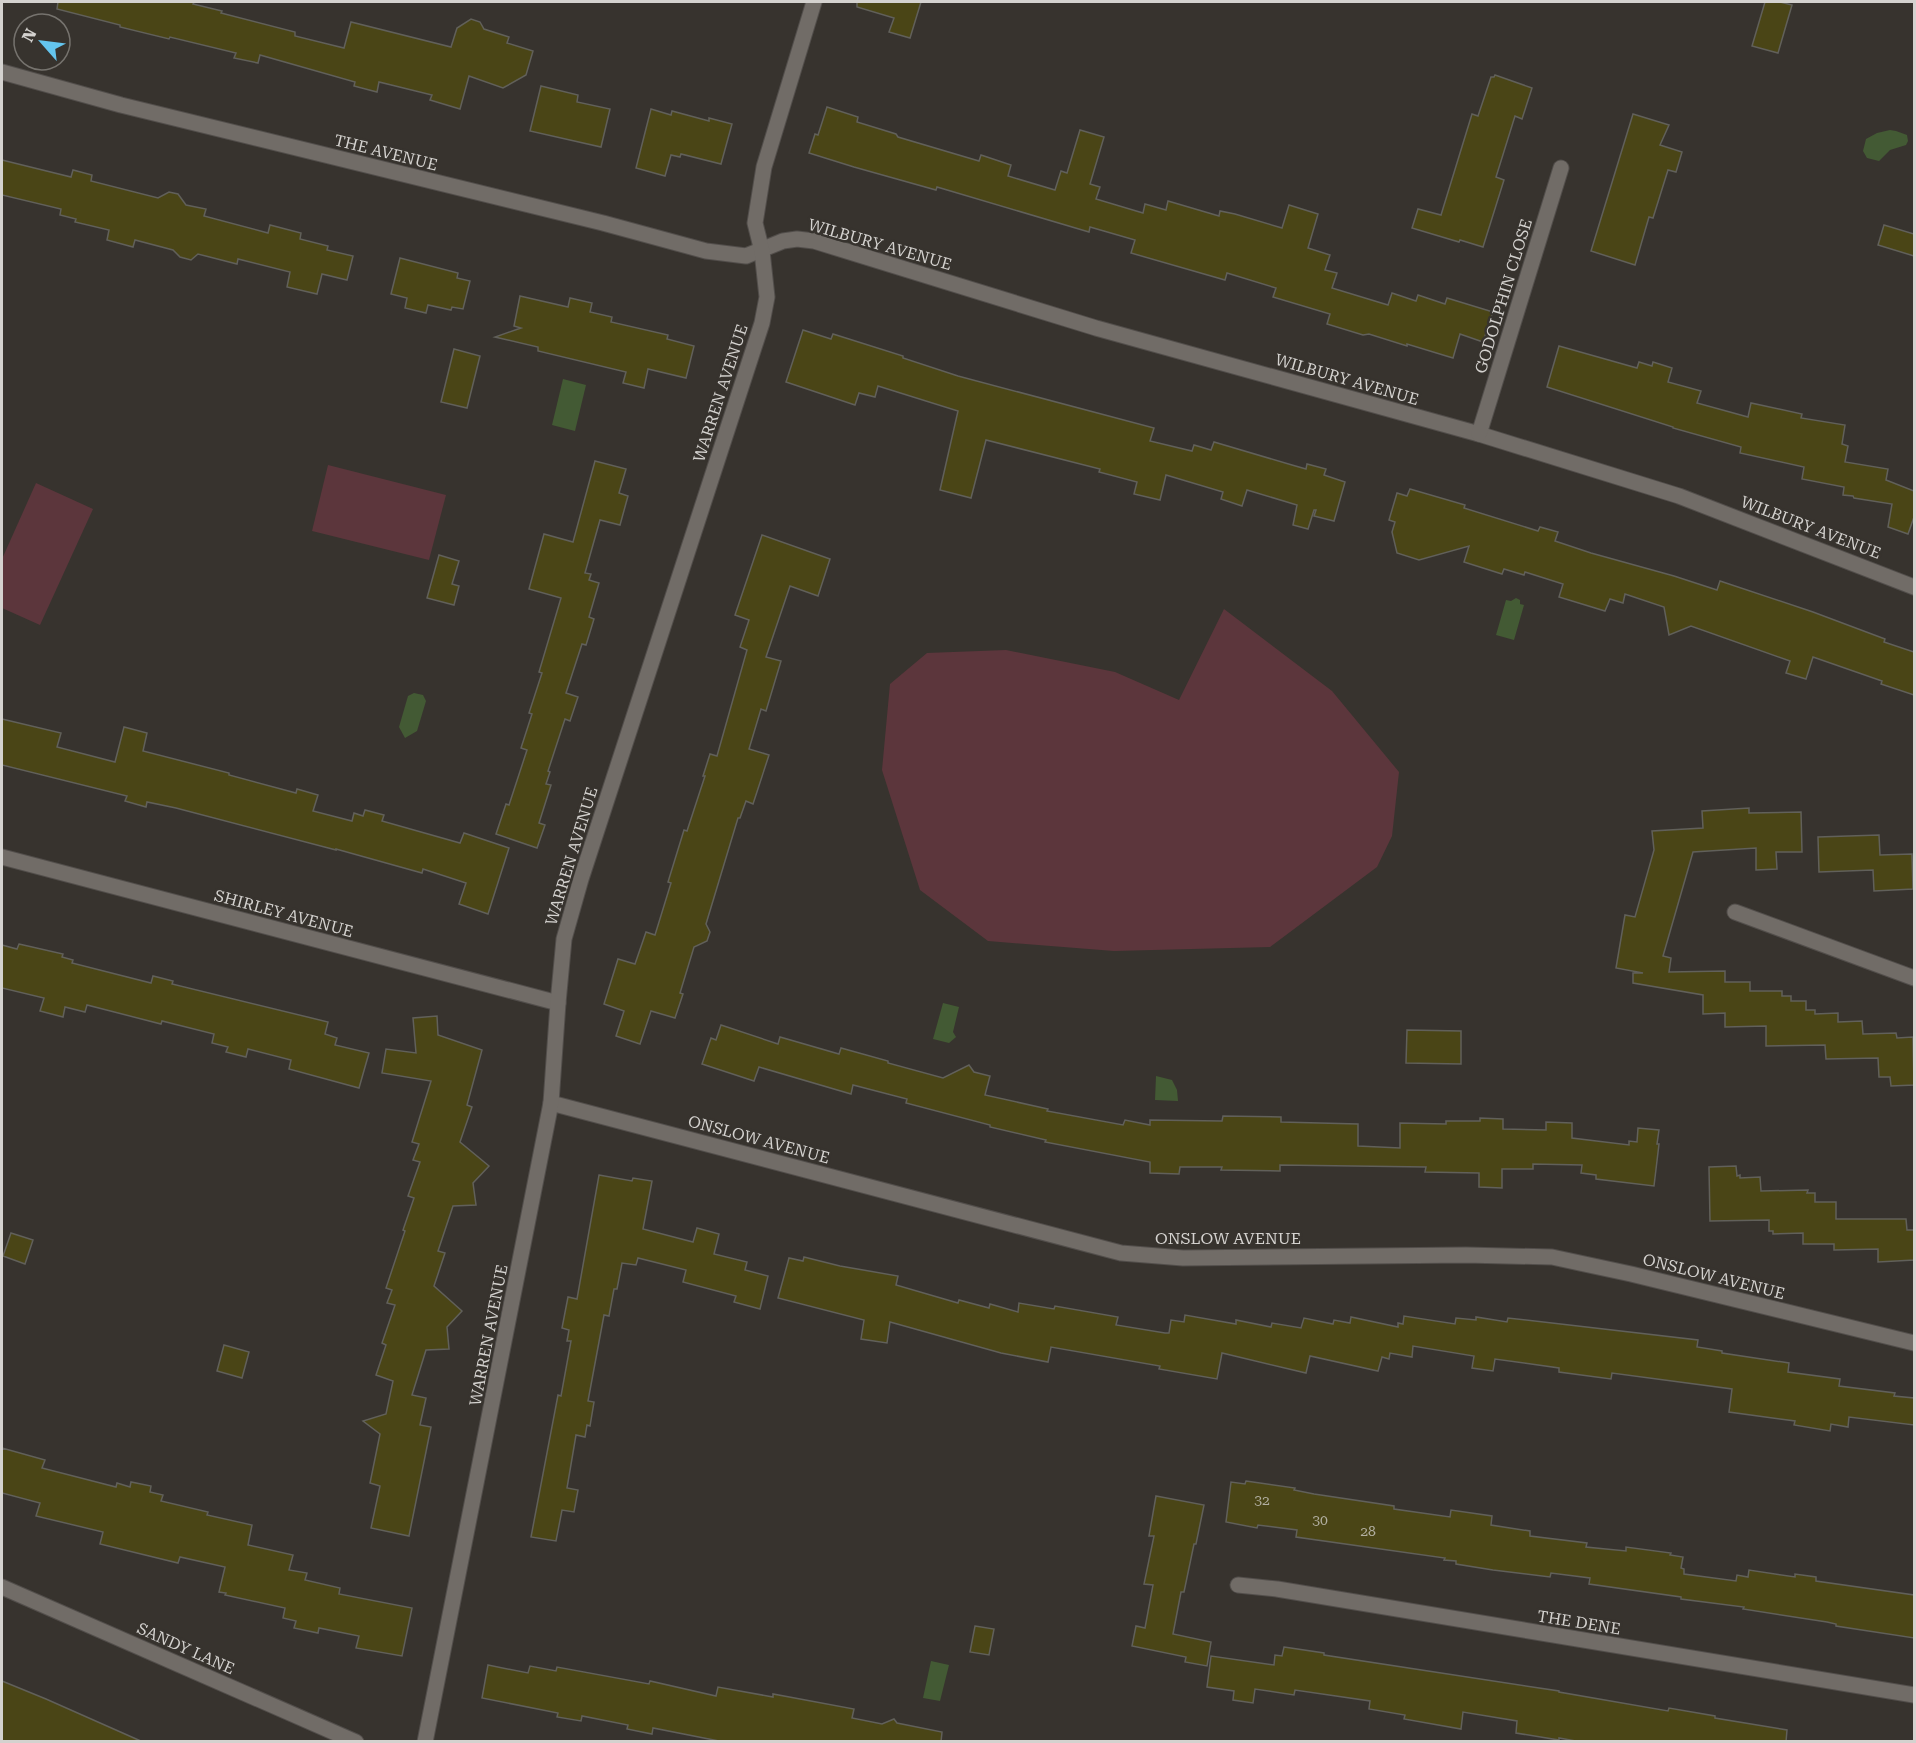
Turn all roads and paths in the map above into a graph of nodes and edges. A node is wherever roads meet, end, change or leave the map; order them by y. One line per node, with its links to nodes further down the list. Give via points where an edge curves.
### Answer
1 (814, 2): 4 (street, WARREN AVENUE, via 764,167 755,223)
2 (2, 72): 4 (street, THE AVENUE, via 706,251 746,256)
3 (1561, 168): 5 (street, GODOLPHIN CLOSE)
4 (762, 250): 5 (street, WILBURY AVENUE, via 783,241 814,241 1096,328); 10 (street, WARREN AVENUE, via 767,297 762,323 580,879 564,939)
5 (1479, 434): 6 (street, WILBURY AVENUE, via 1679,496)
6 (1914, 586)
7 (2, 857): 10 (street, SHIRLEY AVENUE)
8 (1735, 912): 9 (street)
9 (1914, 978)
10 (558, 1003): 11 (street, WARREN AVENUE)
11 (551, 1103): 12 (street, ONSLOW AVENUE, via 1121,1253 1183,1258 1552,1257); 17 (street, WARREN AVENUE)
12 (1914, 1343)
13 (1238, 1585): 15 (street, THE DENE)
14 (2, 1587): 16 (street, SANDY LANE)
15 (1914, 1695)
16 (356, 1742)
17 (425, 1742)

